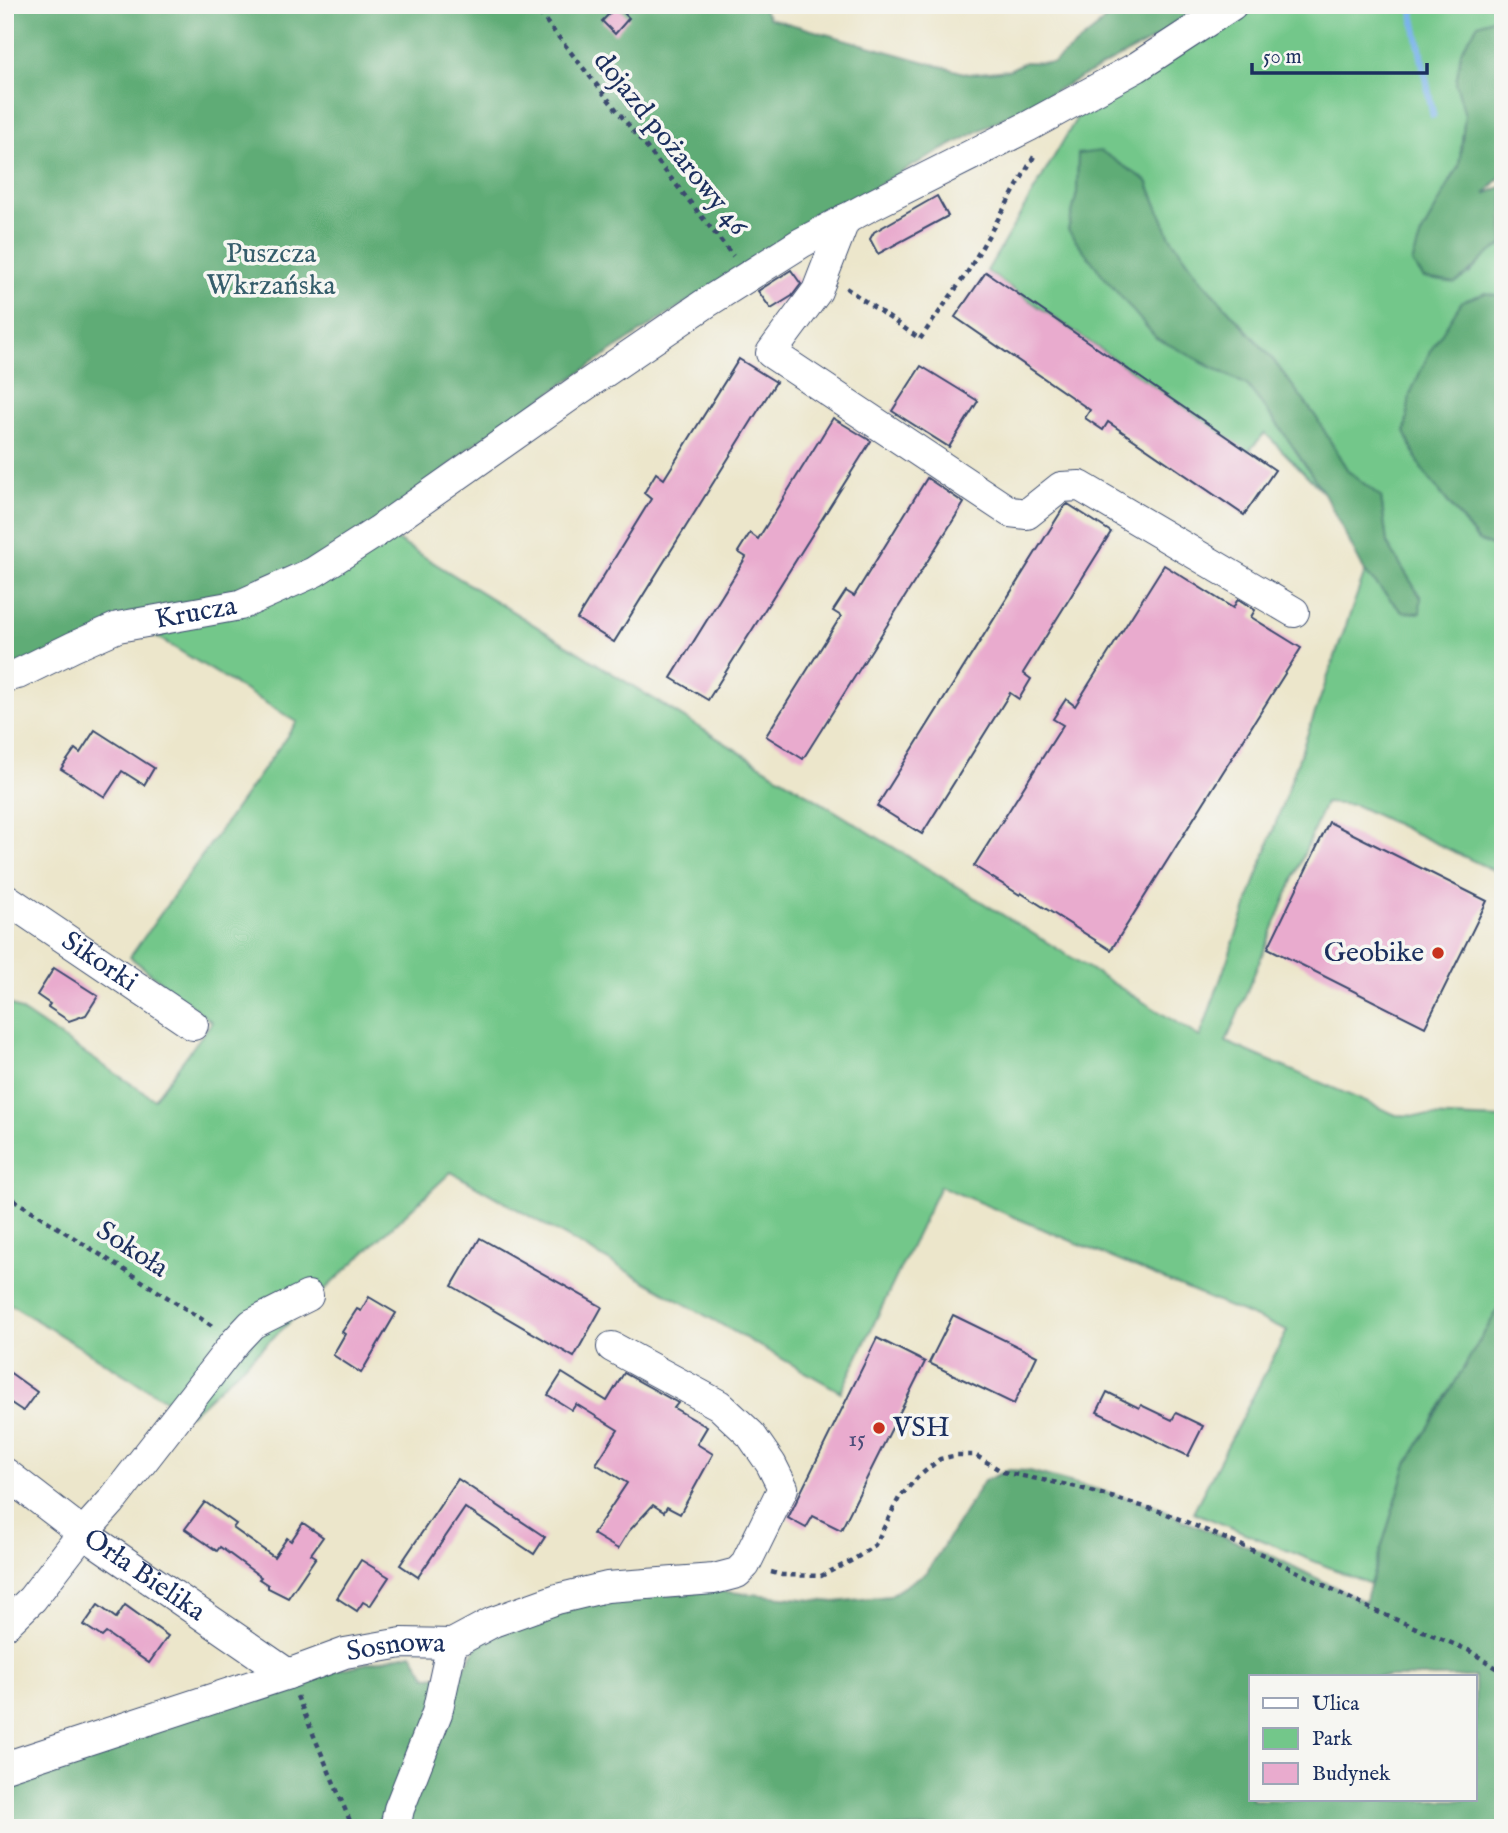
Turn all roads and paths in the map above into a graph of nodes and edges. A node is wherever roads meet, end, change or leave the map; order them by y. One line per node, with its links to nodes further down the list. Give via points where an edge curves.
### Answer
1 (533, 5): 6 (path, dojazd pożarowy 46)
2 (1232, 5): 4 (street, Krucza, via 1137,67)
3 (1040, 144): 5 (path, via 967,273 920,339)
4 (845, 219): 5 (street); 6 (street, Krucza)
5 (825, 273): 7 (street, via 817,292 771,353 1010,512 1027,514 1061,487 1080,486)
6 (749, 276): 8 (street, Krucza, via 314,572 240,606 118,627)
7 (1294, 612)
8 (5, 677)
9 (5, 898): 10 (street, Sikorki)
10 (193, 1026)
11 (5, 1194): 13 (path, Sokoła)
12 (308, 1296): 13 (street, via 252,1324)
13 (236, 1341): 16 (street)
14 (612, 1347): 17 (street, via 719,1405 751,1435 771,1464 783,1488)
15 (5, 1473): 16 (street, Orła Bielika)
16 (83, 1532): 18 (street, via 32,1600); 21 (street, Orła Bielika)
17 (745, 1565): 19 (street, Sosnowa, via 737,1573 714,1579 607,1587 556,1599 493,1622); 20 (path, via 782,1575 821,1576 875,1545 899,1498 940,1459 975,1455 1003,1472 1077,1487 1162,1512 1468,1650)
18 (5, 1625)
19 (452, 1644): 21 (street, Sosnowa, via 402,1643 345,1653); 24 (street, via 437,1713)
20 (1503, 1672)
21 (288, 1674): 22 (street, Sosnowa); 23 (path)
22 (5, 1767)
23 (353, 1828)
24 (395, 1828)

